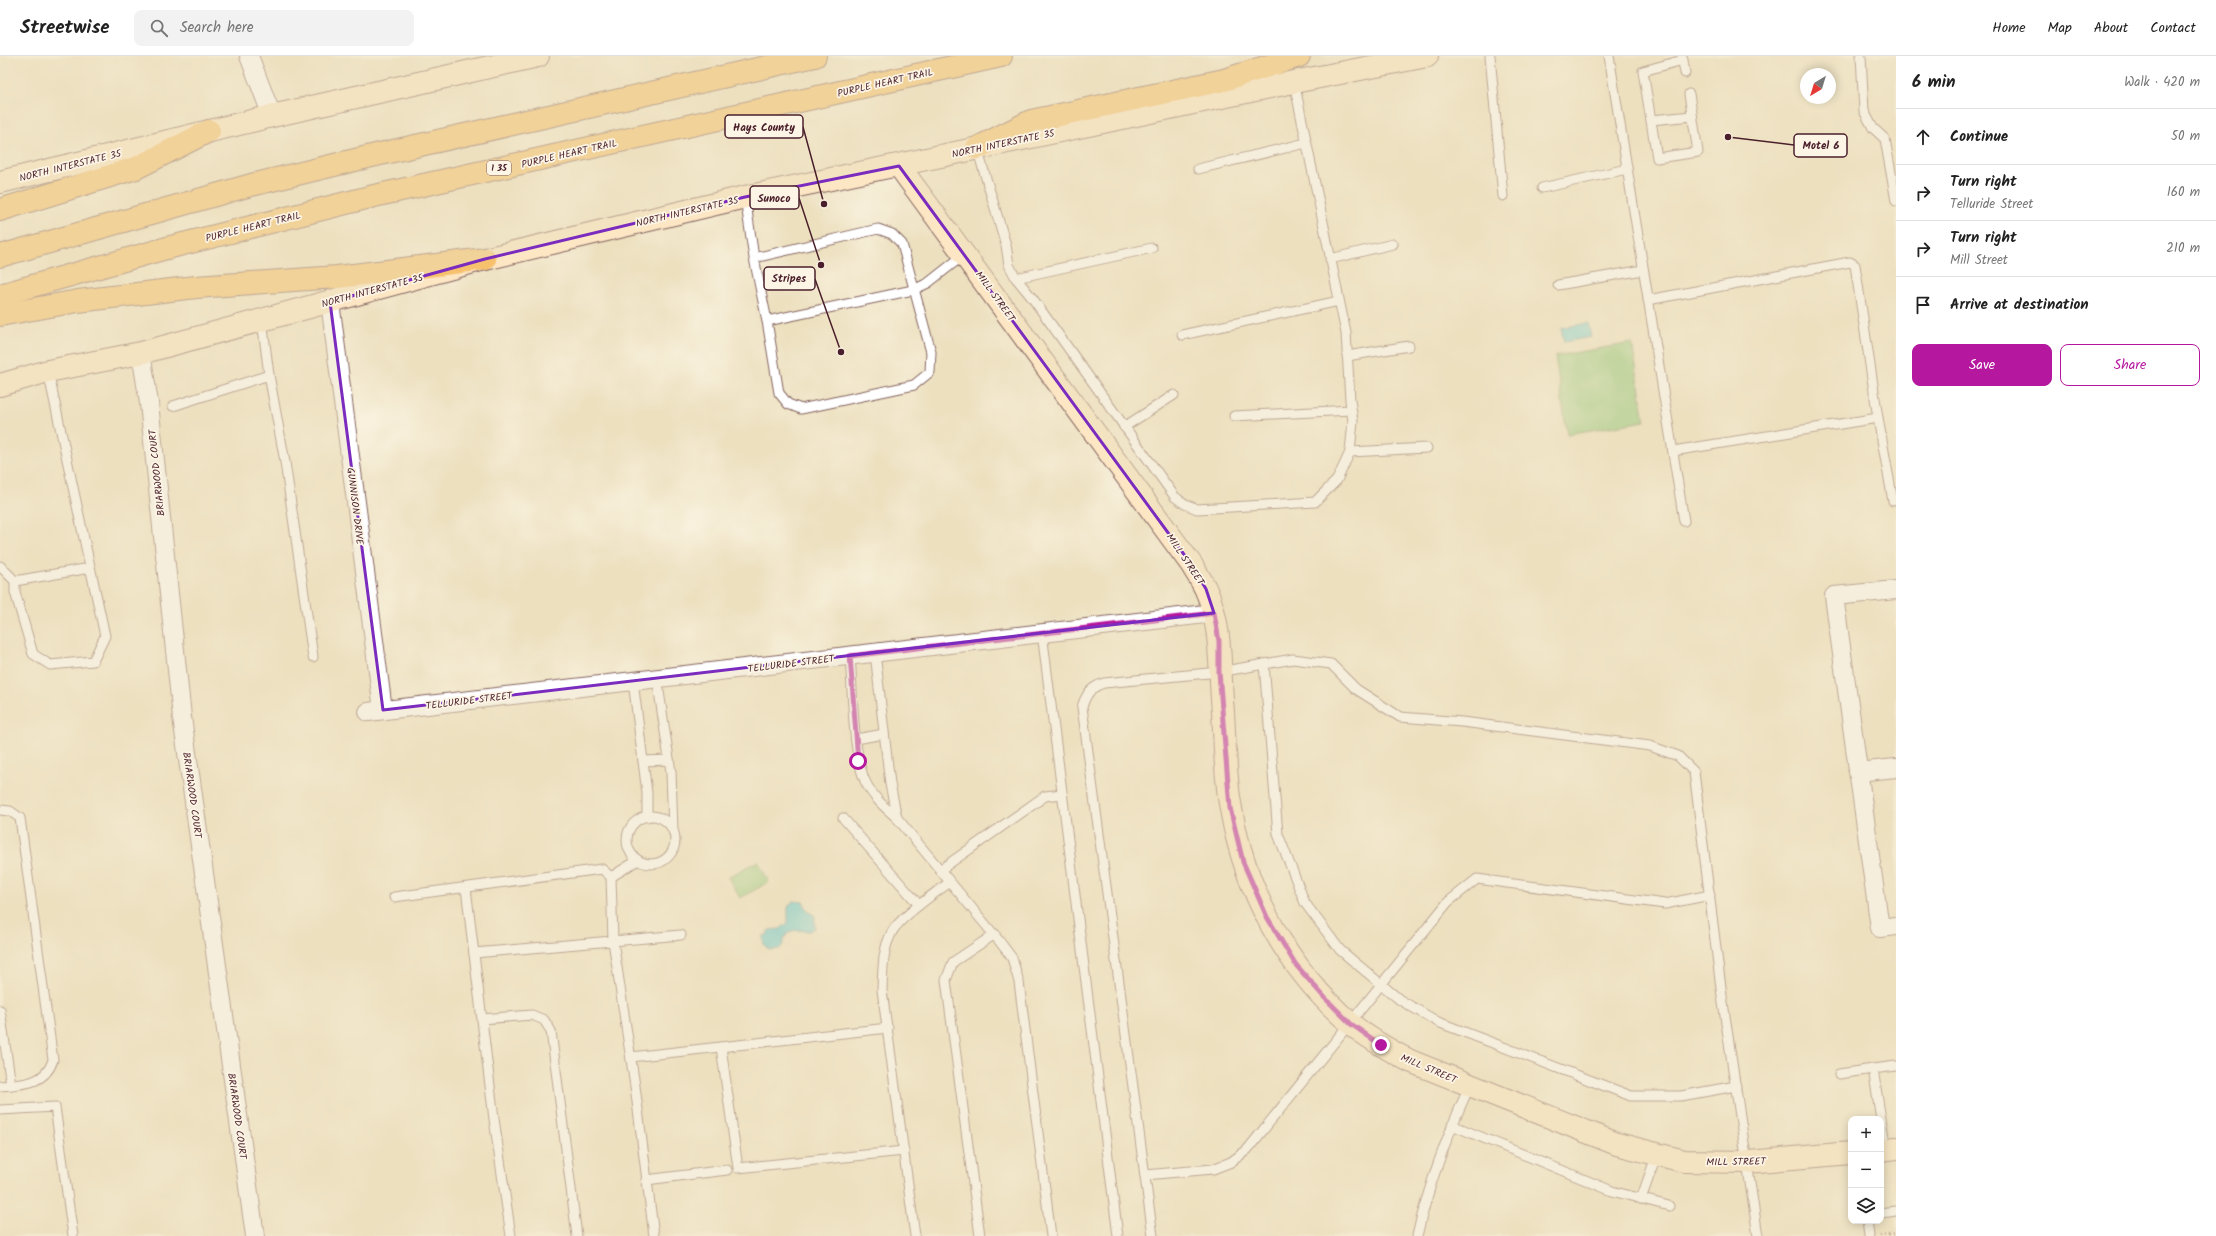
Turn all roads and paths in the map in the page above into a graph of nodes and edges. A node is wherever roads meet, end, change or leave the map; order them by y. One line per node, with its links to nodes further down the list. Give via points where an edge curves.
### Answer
1 (248, 56): 15 (street)
2 (538, 56): 11 (main road, NORTH INTERSTATE 35)
3 (814, 56): 33 (highway, via 251,185)
4 (1001, 56): 41 (highway, PURPLE HEART TRAIL / I 35, via 374,196 167,248)
5 (1299, 56): 20 (highway, via 1224,80 1031,121)
6 (1427, 56): 13 (main road, NORTH INTERSTATE 35)
7 (1490, 56): 26 (lane)
8 (1609, 56): 23 (lane)
9 (1861, 56): 28 (lane, via 1864,111 1873,128 1885,139)
10 (1683, 58): 12 (lane); 17 (lane, via 1643,71)
11 (495, 60): 15 (main road, NORTH INTERSTATE 35)
12 (1685, 73)
13 (1294, 82): 19 (lane); 20 (main road, NORTH INTERSTATE 35)
14 (1689, 94): 16 (lane)
15 (272, 116): 18 (main road, NORTH INTERSTATE 35)
16 (1692, 116): 17 (lane); 17 (lane, via 1698,152 1657,158)
17 (1651, 120)
18 (209, 131): 24 (main road, NORTH INTERSTATE 35); 29 (highway, via 136,168)
19 (1306, 143): 22 (lane); 36 (lane)
20 (977, 148): 21 (main road, NORTH INTERSTATE 35); 38 (lane, via 1006,245 1009,265)
21 (899, 166): 27 (main road, NORTH INTERSTATE 35); 32 (main road, MILL STREET)
22 (1198, 169)
23 (1627, 169): 25 (lane); 37 (lane)
24 (0, 182)
25 (1542, 188)
26 (1502, 196)
27 (745, 197): 34 (lane); 35 (main road, NORTH INTERSTATE 35)
28 (1896, 201)
29 (0, 210)
30 (1393, 244): 36 (lane)
31 (1152, 248): 38 (lane)
32 (966, 254): 40 (lane, via 928,283); 70 (main road, MILL STREET, via 1191,564 1206,589)
33 (0, 256)
34 (754, 258): 40 (lane, via 878,229 892,234 902,244); 47 (lane)
35 (485, 259): 44 (main road, NORTH INTERSTATE 35); 45 (highway, via 337,277 196,287 78,301)
36 (1330, 259): 43 (lane)
37 (1643, 270): 39 (lane); 42 (lane)
38 (1016, 278): 60 (lane)
39 (1558, 285)
40 (913, 290): 47 (lane); 47 (lane, via 931,352 930,372 914,385 801,409 788,404 779,393)
41 (0, 295)
42 (1648, 300): 59 (lane, via 1850,262 1855,265); 62 (lane)
43 (1339, 301): 48 (lane); 51 (lane, via 1346,333)
44 (330, 302): 46 (main road, NORTH INTERSTATE 35); 79 (street, GUNNISON DRIVE)
45 (0, 315)
46 (262, 320): 50 (main road, NORTH INTERSTATE 35); 53 (lane)
47 (767, 321)
48 (1182, 335)
49 (1410, 346): 51 (lane)
50 (141, 353): 52 (main road, NORTH INTERSTATE 35); 138 (street, BRIARWOOD COURT, via 149,403 182,717)
51 (1347, 356): 57 (lane)
52 (48, 371): 54 (main road, NORTH INTERSTATE 35); 67 (lane)
53 (269, 375): 56 (lane); 74 (lane, via 285,462)
54 (0, 385)
55 (1174, 395): 60 (lane)
56 (173, 406)
57 (1351, 410): 58 (lane); 63 (lane, via 1353,420)
58 (1234, 416)
59 (1878, 418): 62 (lane); 64 (lane)
60 (1124, 427): 63 (lane, via 1174,497 1197,509 1315,502 1337,480)
61 (1427, 448): 63 (lane)
62 (1673, 451): 65 (lane)
63 (1350, 452)
64 (1893, 501)
65 (1684, 522)
66 (0, 566): 68 (lane)
67 (90, 568): 68 (lane); 68 (lane, via 105,636 93,661 50,665 33,654 15,592)
68 (15, 581)
69 (1896, 590): 85 (street, via 1834,596)
70 (1214, 613): 71 (street, TELLURIDE STREET); 76 (main road, MILL STREET, via 1219,641)
71 (1042, 633): 72 (street, TELLURIDE STREET); 86 (lane)
72 (875, 653): 73 (street, TELLURIDE STREET); 80 (lane)
73 (850, 656): 77 (street, TELLURIDE STREET); 81 (lane)
74 (313, 657)
75 (1264, 664): 76 (lane); 97 (lane, via 1293,659 1331,664 1356,689 1400,717 1462,722 1650,746 1678,756 1694,772); 105 (lane, via 1278,834 1306,903 1340,950)
76 (1219, 672): 108 (main road, MILL STREET, via 1230,808 1243,862 1267,917 1296,965); 129 (lane, via 1104,683 1090,690 1082,707)
77 (657, 678): 78 (street, TELLURIDE STREET); 82 (lane)
78 (633, 681): 79 (street, TELLURIDE STREET); 83 (lane)
79 (375, 711)
80 (884, 734): 81 (lane); 90 (lane)
81 (856, 738): 90 (lane, via 858,761 866,781 880,804)
82 (669, 760): 83 (lane); 91 (lane)
83 (643, 761): 88 (lane)
84 (1896, 768): 85 (street)
85 (1857, 772): 100 (street, via 1880,928)
86 (1062, 794): 93 (lane, via 1045,796); 145 (lane)
87 (0, 810): 115 (lane, via 10,811 20,818 53,1060 47,1072 32,1084)
88 (647, 817): 91 (lane, via 662,819); 92 (lane, via 638,820 631,827 628,836 628,845)
89 (843, 818): 99 (lane)
90 (897, 818): 93 (lane)
91 (673, 831): 92 (lane, via 674,848 663,861 646,864)
92 (638, 860): 94 (lane)
93 (940, 870): 95 (lane)
94 (611, 877): 96 (lane, via 602,869); 103 (lane)
95 (950, 882): 99 (lane); 102 (lane)
96 (466, 888): 98 (lane); 104 (lane)
97 (1710, 896): 105 (lane, via 1665,904 1477,879 1448,902); 118 (lane)
98 (394, 897)
99 (919, 905): 109 (lane, via 892,931 883,960 882,990)
100 (1896, 926)
101 (681, 934): 103 (lane)
102 (995, 934): 143 (lane, via 953,962 946,980); 144 (lane, via 1012,958 1019,982)
103 (613, 941): 104 (lane); 111 (lane)
104 (474, 953): 107 (lane)
105 (1381, 986): 108 (lane); 118 (lane, via 1438,1022 1631,1096 1681,1096)
106 (0, 1010): 115 (lane)
107 (482, 1019): 139 (lane); 140 (lane, via 532,1015 544,1020 551,1031)
108 (1351, 1024): 117 (main road, MILL STREET, via 1410,1062); 129 (lane, via 1247,1150 1231,1162 1213,1169)
109 (888, 1028): 110 (lane); 124 (lane)
110 (721, 1047): 111 (lane); 124 (lane, via 738,1168)
111 (630, 1057): 130 (lane)
112 (1896, 1066): 113 (lane)
113 (1873, 1069): 114 (lane); 120 (lane)
114 (1839, 1074)
115 (11, 1085): 116 (lane)
116 (0, 1086)
117 (1470, 1086): 121 (lane); 126 (main road, MILL STREET, via 1617,1144)
118 (1736, 1086): 127 (lane)
119 (0, 1110): 137 (lane, via 55,1107)
120 (1881, 1116)
121 (1452, 1125): 131 (lane, via 1612,1191); 147 (lane, via 1432,1177)
122 (1884, 1132): 123 (lane)
123 (1888, 1149)
124 (904, 1151): 142 (lane)
125 (1848, 1153): 127 (main road, MILL STREET)
126 (1657, 1154): 127 (main road, MILL STREET, via 1684,1161); 131 (lane)
127 (1748, 1162): 148 (lane)
128 (727, 1170): 130 (lane)
129 (1145, 1175): 146 (lane)
130 (646, 1180): 141 (lane)
131 (1641, 1199): 132 (lane)
132 (1669, 1206)
133 (1896, 1211): 134 (lane)
134 (1884, 1213)
135 (1867, 1224): 149 (lane)
136 (1896, 1234): 150 (path)
137 (73, 1236)
138 (255, 1236)
139 (511, 1236)
140 (577, 1236)
141 (654, 1236)
142 (915, 1236)
143 (980, 1236)
144 (1051, 1236)
145 (1118, 1236)
146 (1153, 1236)
147 (1417, 1236)
148 (1758, 1236)
149 (1869, 1236)
150 (1881, 1236)

